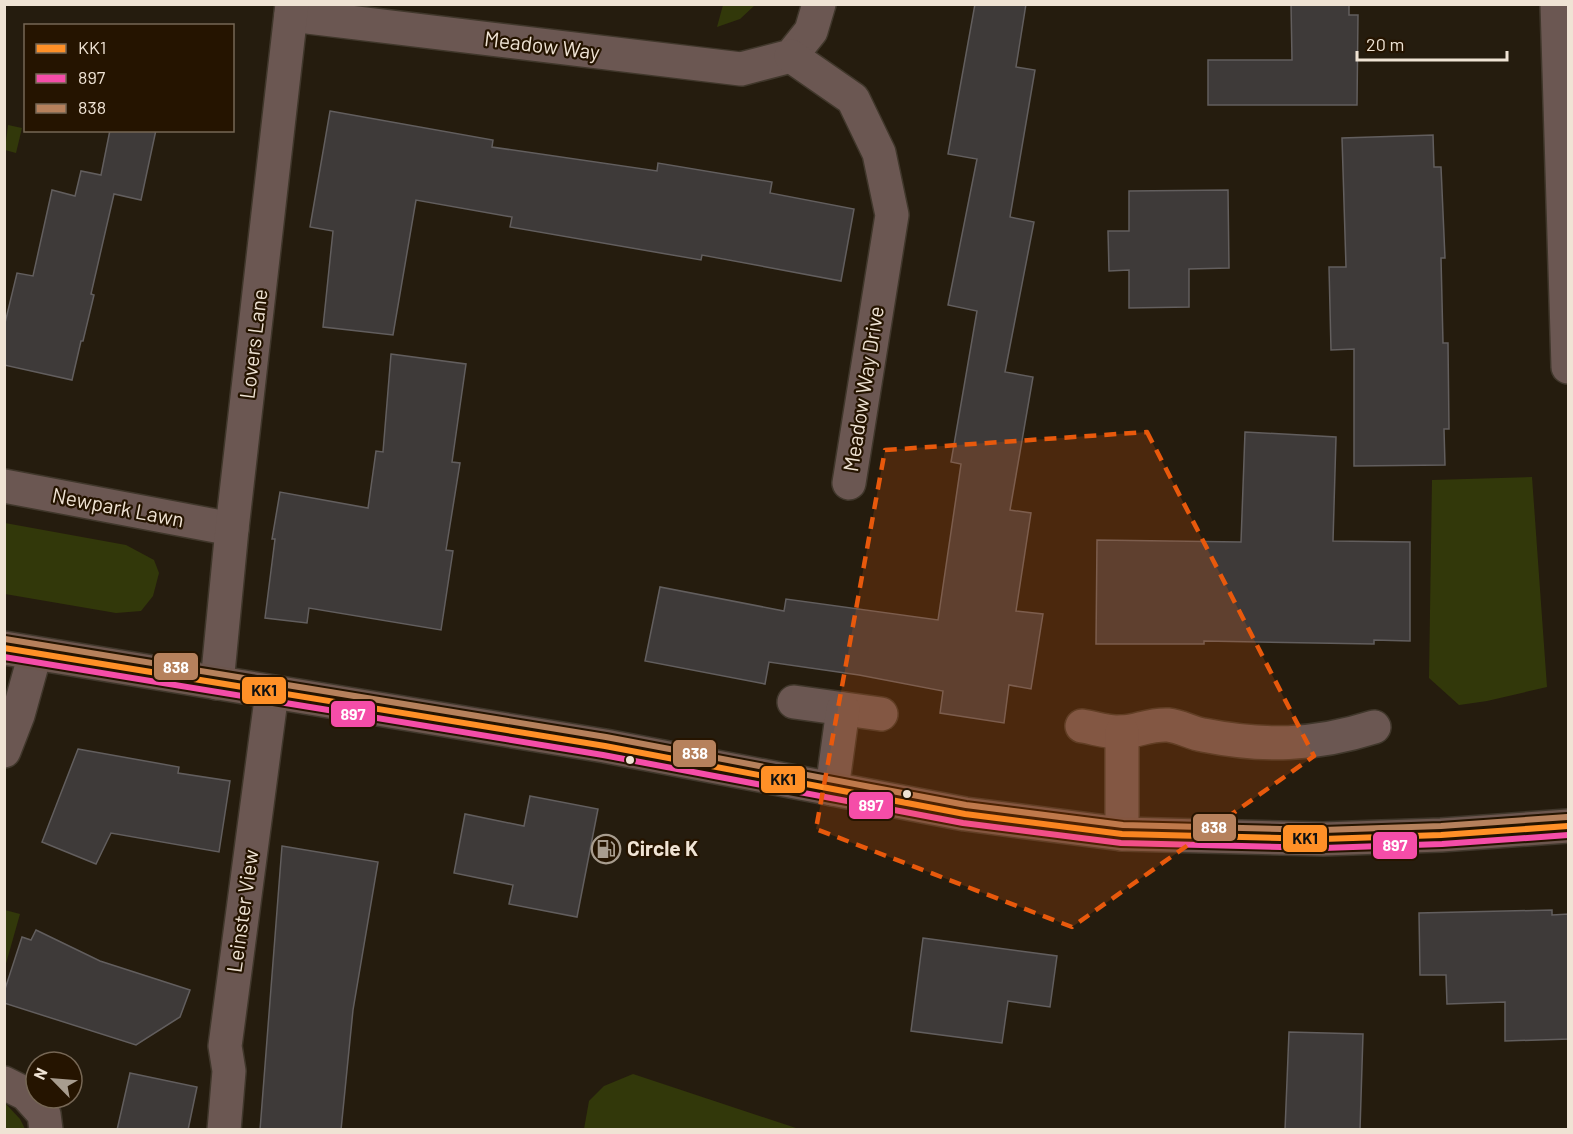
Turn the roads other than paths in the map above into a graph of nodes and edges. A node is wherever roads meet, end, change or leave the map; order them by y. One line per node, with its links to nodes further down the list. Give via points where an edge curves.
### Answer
1 (819, 4): 4 (street, via 811,31)
2 (1557, 4): 5 (street)
3 (292, 10): 4 (street, Meadow Way, via 741,69); 8 (street, Lovers Lane)
4 (791, 57): 6 (street, Meadow Way Drive, via 853,99 879,153 892,215)
5 (1569, 367)
6 (849, 483)
7 (4, 486): 8 (street, Newpark Lawn)
8 (232, 530): 10 (street, Lovers Lane)
9 (20, 651): 10 (main road); 18 (street, via 18,715)
10 (217, 683): 11 (main road)
11 (272, 692): 19 (main road, via 605,746); 24 (street, Leinster View, via 225,1046 229,1071)
12 (794, 702): 13 (street)
13 (843, 709): 14 (street); 19 (street)
14 (881, 714)
15 (1082, 726): 17 (street)
16 (1374, 727): 17 (street, via 1310,743 1262,743 1201,735 1170,725 1148,725)
17 (1122, 732): 21 (street)
18 (4, 751)
19 (832, 789): 21 (main road, via 965,814)
20 (1569, 826): 21 (main road, via 1441,836 1323,839)
21 (1122, 834)
22 (4, 1083): 23 (street, via 26,1094 44,1114)
23 (46, 1130)
24 (224, 1130)

